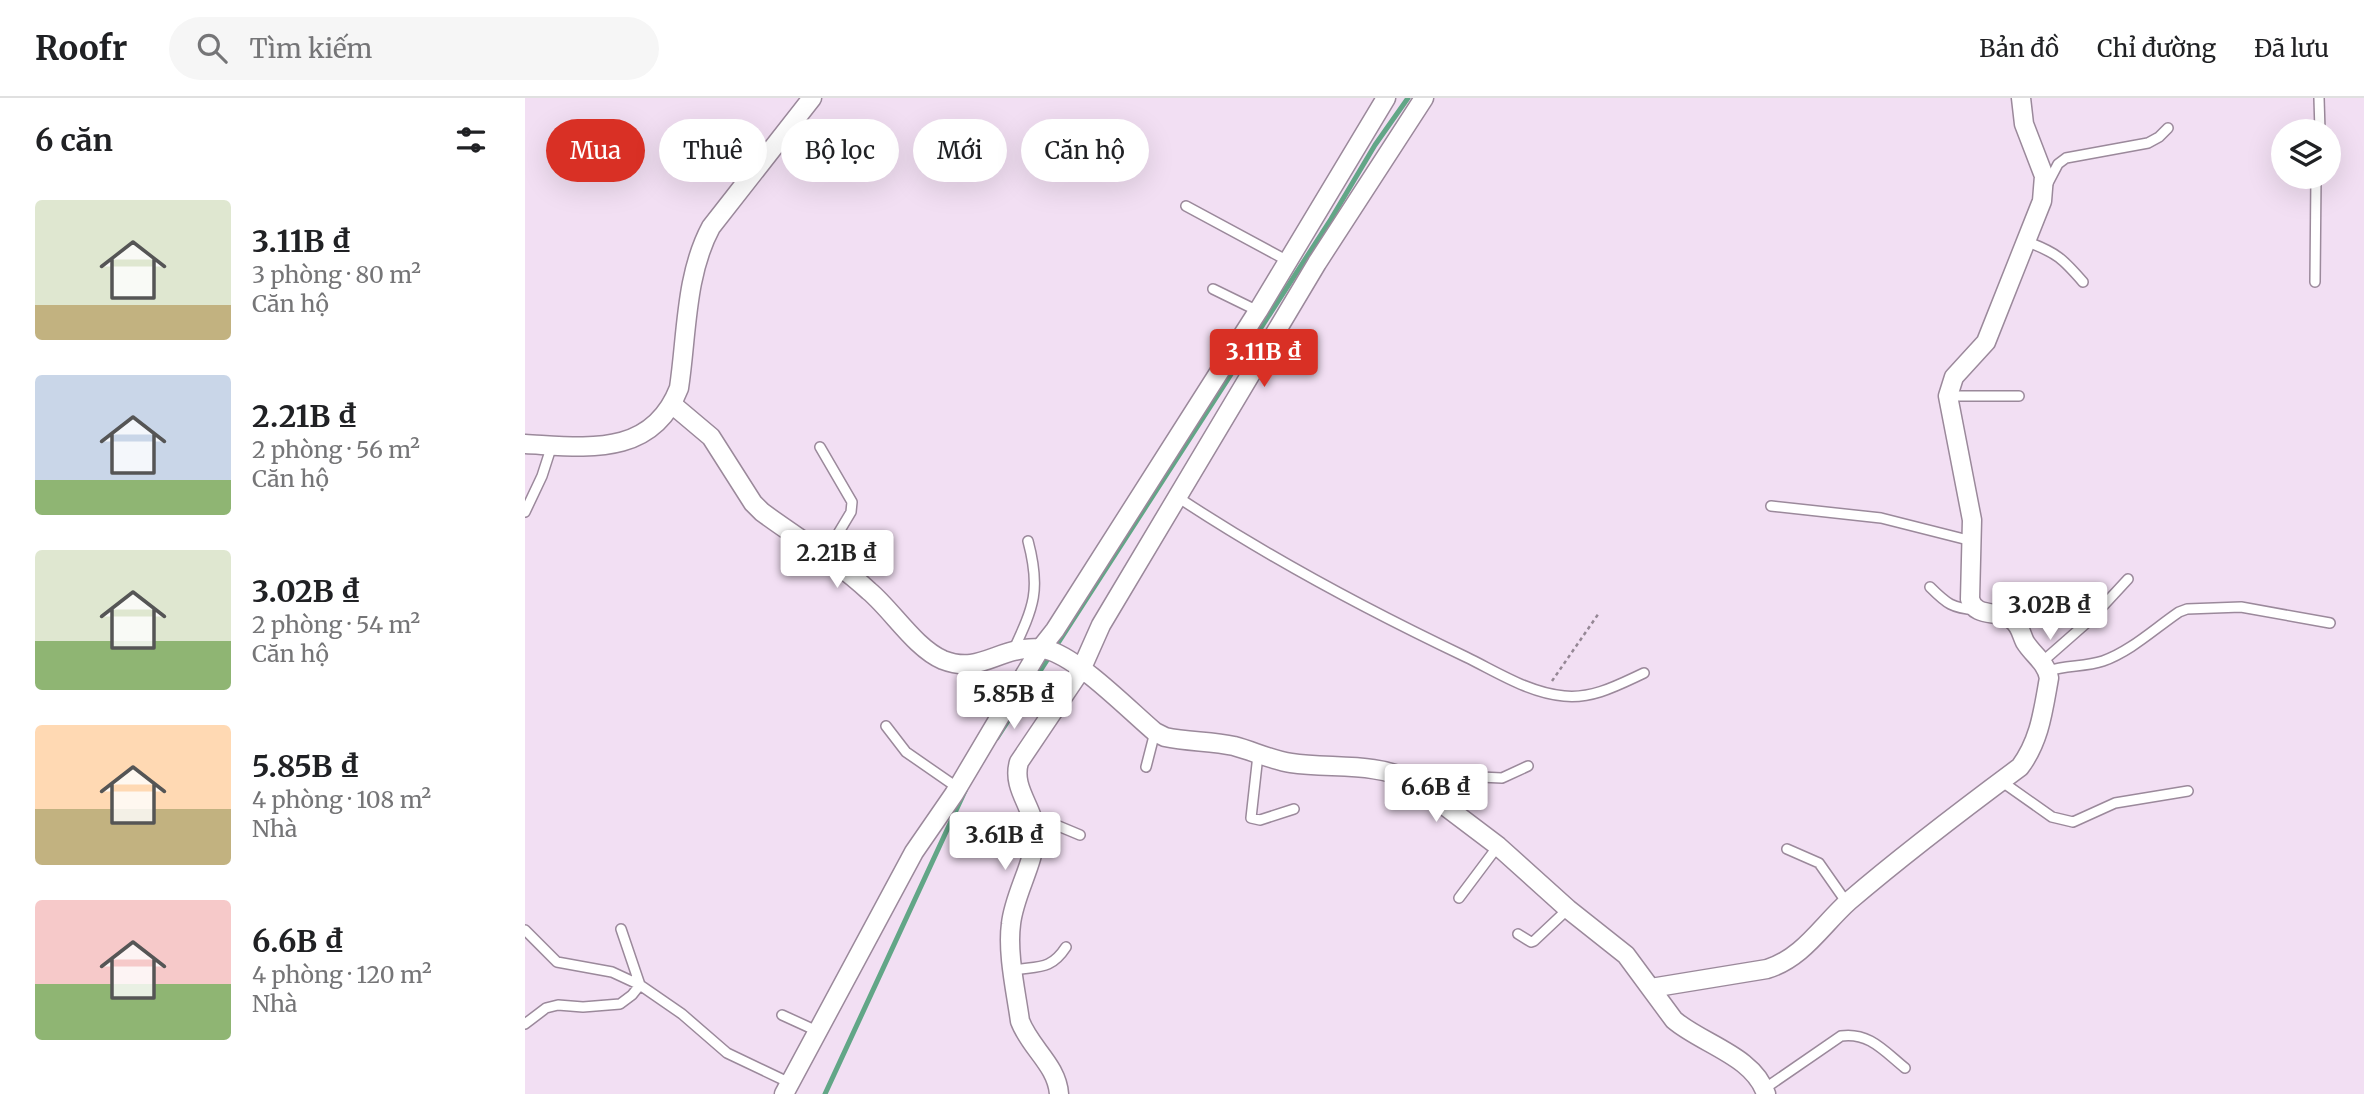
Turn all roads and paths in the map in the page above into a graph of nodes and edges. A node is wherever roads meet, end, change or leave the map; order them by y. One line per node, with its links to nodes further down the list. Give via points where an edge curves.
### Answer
1 (813, 98): 19 (street, via 701,245)
2 (1387, 98): 12 (street)
3 (1424, 98): 23 (street, via 1317,263)
4 (2021, 98): 8 (street, via 2024,124 2045,176)
5 (2319, 98): 6 (lane)
6 (2320, 119)
7 (2168, 128): 8 (lane, via 2148,143 2066,158)
8 (2045, 189): 11 (street)
9 (2316, 189): 14 (lane)
10 (1187, 205): 12 (lane)
11 (2028, 242): 13 (lane, via 2062,258); 17 (street, via 1986,342 1954,377)
12 (1287, 261): 16 (street)
13 (2083, 282)
14 (2315, 282)
15 (1213, 289): 16 (lane)
16 (1258, 311): 34 (street)
17 (1948, 396): 18 (lane); 27 (street)
18 (2019, 396)
19 (673, 405): 21 (street, via 638,437 592,447); 28 (street, via 711,437 753,503)
20 (525, 444): 21 (street)
21 (552, 445): 25 (lane)
22 (820, 447): 28 (lane, via 852,502 851,512)
23 (1179, 498): 36 (street); 39 (lane, via 1240,539 1417,634)
24 (1770, 506): 27 (lane, via 1881,517)
25 (525, 512)
26 (1028, 541): 35 (lane, via 1035,566 1035,596)
27 (1972, 541): 31 (street, via 1970,598)
28 (824, 557): 35 (street, via 871,592 940,659 976,665)
29 (2128, 579): 37 (lane)
30 (1930, 587): 31 (lane, via 1948,605)
31 (1978, 611): 37 (street, via 2012,619)
32 (1599, 613): 39 (path)
33 (2330, 623): 37 (lane, via 2241,607 2187,609 2101,662)
34 (1044, 649): 35 (street); 36 (street); 48 (street)
35 (1013, 651)
36 (1078, 666): 41 (street); 50 (street, via 1016,772)
37 (2045, 666): 46 (street, via 2049,678 2039,732 2020,767)
38 (1644, 673): 39 (lane, via 1588,697)
39 (1544, 692)
40 (887, 726): 48 (lane, via 906,752)
41 (1155, 732): 42 (street); 44 (lane)
42 (1258, 755): 45 (street, via 1292,763 1381,770); 49 (lane, via 1251,818 1260,820)
43 (1528, 766): 45 (lane, via 1503,778)
44 (1146, 767)
45 (1412, 781): 52 (street)
46 (2001, 781): 47 (lane, via 2052,817 2073,822 2115,803); 55 (street)
47 (2188, 791)
48 (953, 796): 66 (street, via 914,852)
49 (1294, 809)
50 (1031, 815): 51 (lane); 61 (street, via 1033,848 1011,924)
51 (1080, 835)
52 (1498, 846): 54 (lane); 56 (street)
53 (1787, 849): 55 (lane, via 1819,863)
54 (1459, 898)
55 (1847, 902): 63 (street, via 1782,965)
56 (1569, 909): 59 (lane, via 1531,942); 63 (street, via 1626,955)
57 (621, 929): 62 (lane)
58 (525, 930): 62 (lane, via 557,962 612,972)
59 (1518, 934)
60 (1066, 947): 61 (lane, via 1057,961)
61 (1014, 970): 70 (street, via 1024,1033 1054,1072)
62 (640, 985): 65 (lane, via 620,1004 558,1005); 68 (lane, via 727,1053)
63 (1651, 988): 69 (street, via 1674,1020 1741,1062)
64 (782, 1015): 66 (lane)
65 (525, 1024)
66 (817, 1031): 68 (street)
67 (1905, 1068): 69 (lane, via 1870,1039 1841,1036)
68 (787, 1088)
69 (1765, 1092)
70 (1059, 1094)

